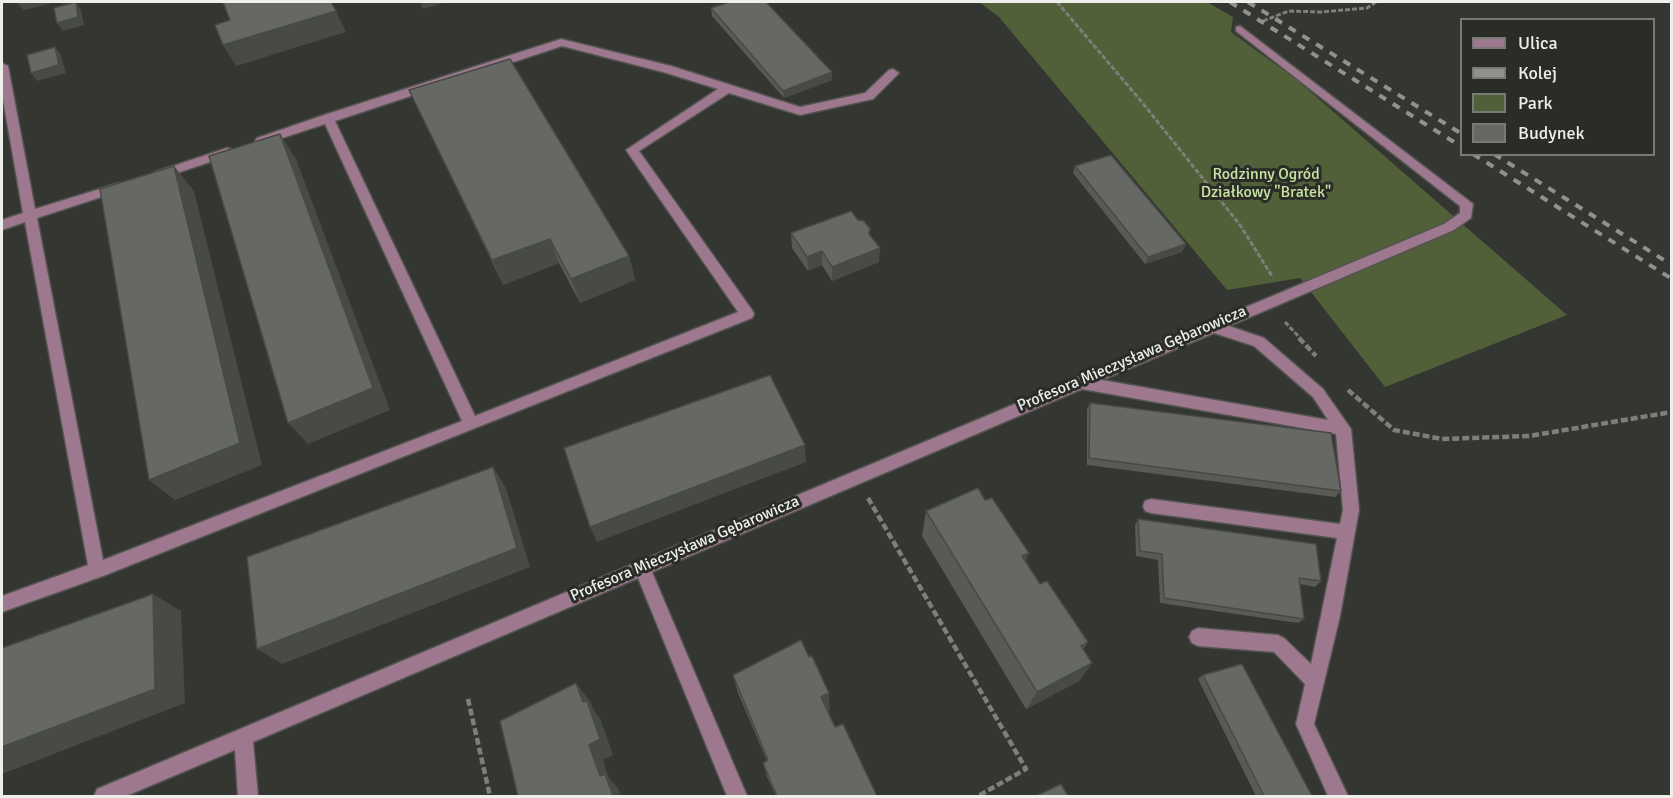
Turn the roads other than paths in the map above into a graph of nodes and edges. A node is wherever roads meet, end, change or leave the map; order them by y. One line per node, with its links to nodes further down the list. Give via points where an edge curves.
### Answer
1 (1240, 29): 8 (street, Profesora Mieczysława Gębarowicza, via 1467,204 1466,215 1449,226)
2 (2, 66): 6 (street)
3 (893, 73): 4 (street, via 869,96 800,111)
4 (728, 88): 5 (street, via 561,42); 10 (street, via 632,150 747,314)
5 (328, 118): 6 (street); 10 (street)
6 (30, 216): 7 (street); 15 (street)
7 (2, 225)
8 (1211, 326): 9 (street, Profesora Mieczysława Gębarowicza); 11 (street, via 1260,342 1318,393)
9 (1078, 382): 11 (street); 14 (street, Profesora Mieczysława Gębarowicza)
10 (471, 424): 15 (street)
11 (1343, 429): 13 (street, via 1351,510)
12 (1151, 507): 13 (street)
13 (1347, 532): 18 (street)
14 (642, 568): 19 (street, Profesora Mieczysława Gębarowicza); 22 (street)
15 (97, 570): 16 (street)
16 (2, 604)
17 (1198, 638): 18 (street, via 1278,644)
18 (1315, 681): 23 (street, via 1305,724)
19 (243, 738): 20 (street, Profesora Mieczysława Gębarowicza); 21 (street)
20 (104, 796)
21 (248, 796)
22 (737, 796)
23 (1338, 796)

